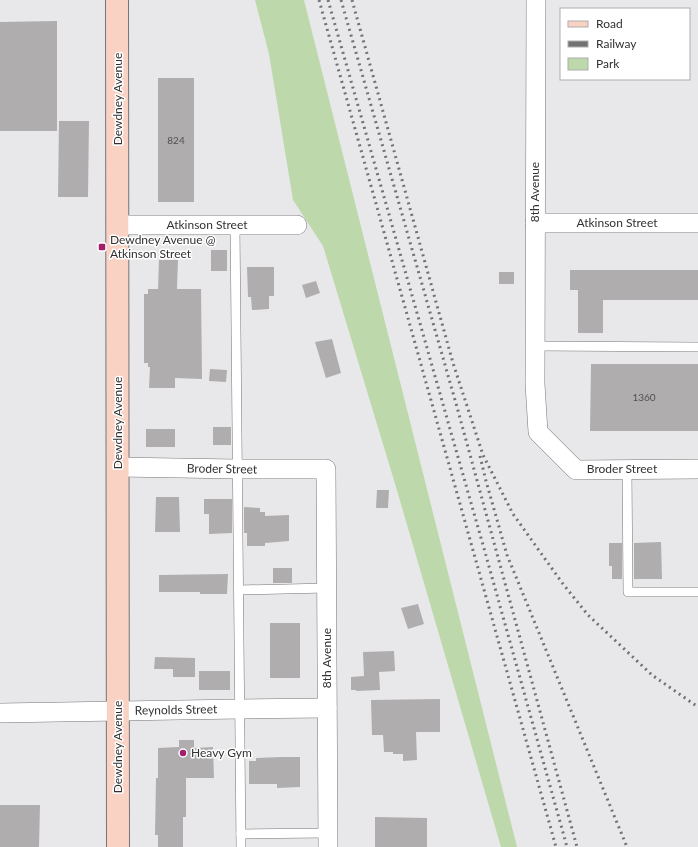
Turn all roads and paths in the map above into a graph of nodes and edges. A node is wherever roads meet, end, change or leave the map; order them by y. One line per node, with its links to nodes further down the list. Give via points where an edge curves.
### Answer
1 (117, 0): 5 (street, Dewdney Avenue)
2 (536, 0): 3 (street, 8th Avenue)
3 (535, 223): 4 (street, Atkinson Street); 8 (street, 8th Avenue)
4 (698, 223)
5 (118, 225): 6 (street, Atkinson Street); 11 (street, Dewdney Avenue)
6 (235, 225): 7 (street, Atkinson Street); 12 (lane)
7 (297, 225)
8 (535, 346): 9 (lane); 10 (street, 8th Avenue)
9 (698, 347)
10 (535, 384): 14 (street, Broder Street, via 538,432 576,470)
11 (118, 467): 12 (street, Broder Street); 21 (street, Dewdney Avenue)
12 (238, 469): 13 (street, Broder Street); 17 (lane)
13 (326, 469): 16 (street, 8th Avenue)
14 (627, 469): 15 (street, Broder Street); 18 (lane, via 628,592)
15 (698, 469)
16 (327, 588): 17 (lane); 20 (street, 8th Avenue)
17 (239, 590): 19 (lane)
18 (698, 592)
19 (240, 708): 20 (street, Reynolds Street); 21 (street, Reynolds Street); 23 (lane)
20 (327, 708): 24 (street, 8th Avenue)
21 (118, 711): 22 (street, Reynolds Street); 25 (street, Dewdney Avenue)
22 (0, 713)
23 (241, 834): 24 (lane); 26 (lane)
24 (328, 840)
25 (118, 847)
26 (241, 847)

